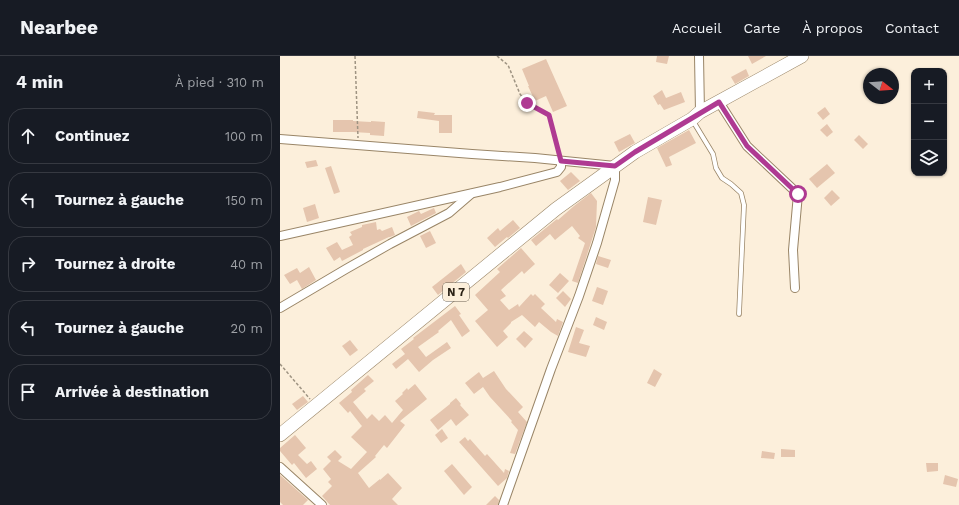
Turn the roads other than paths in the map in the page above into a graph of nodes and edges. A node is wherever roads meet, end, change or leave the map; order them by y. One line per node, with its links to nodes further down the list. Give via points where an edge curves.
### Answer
1 (700, 56): 4 (street)
2 (802, 56): 3 (main road, N 7)
3 (719, 102): 4 (main road, N 7); 10 (street, via 747,146 798,194 794,250)
4 (696, 116): 7 (main road, N 7); 12 (lane, via 713,154 716,168 722,178 741,193 744,205)
5 (280, 139): 6 (street)
6 (561, 161): 7 (street); 8 (street, via 561,167 557,172)
7 (615, 166): 13 (main road, N 7, via 556,209); 16 (street, via 615,180 597,243)
8 (471, 193): 9 (street); 11 (street, via 449,213 352,265)
9 (280, 236)
10 (795, 288)
11 (280, 308)
12 (740, 314)
13 (280, 435)
14 (280, 467): 15 (street)
15 (322, 505)
16 (503, 505)

